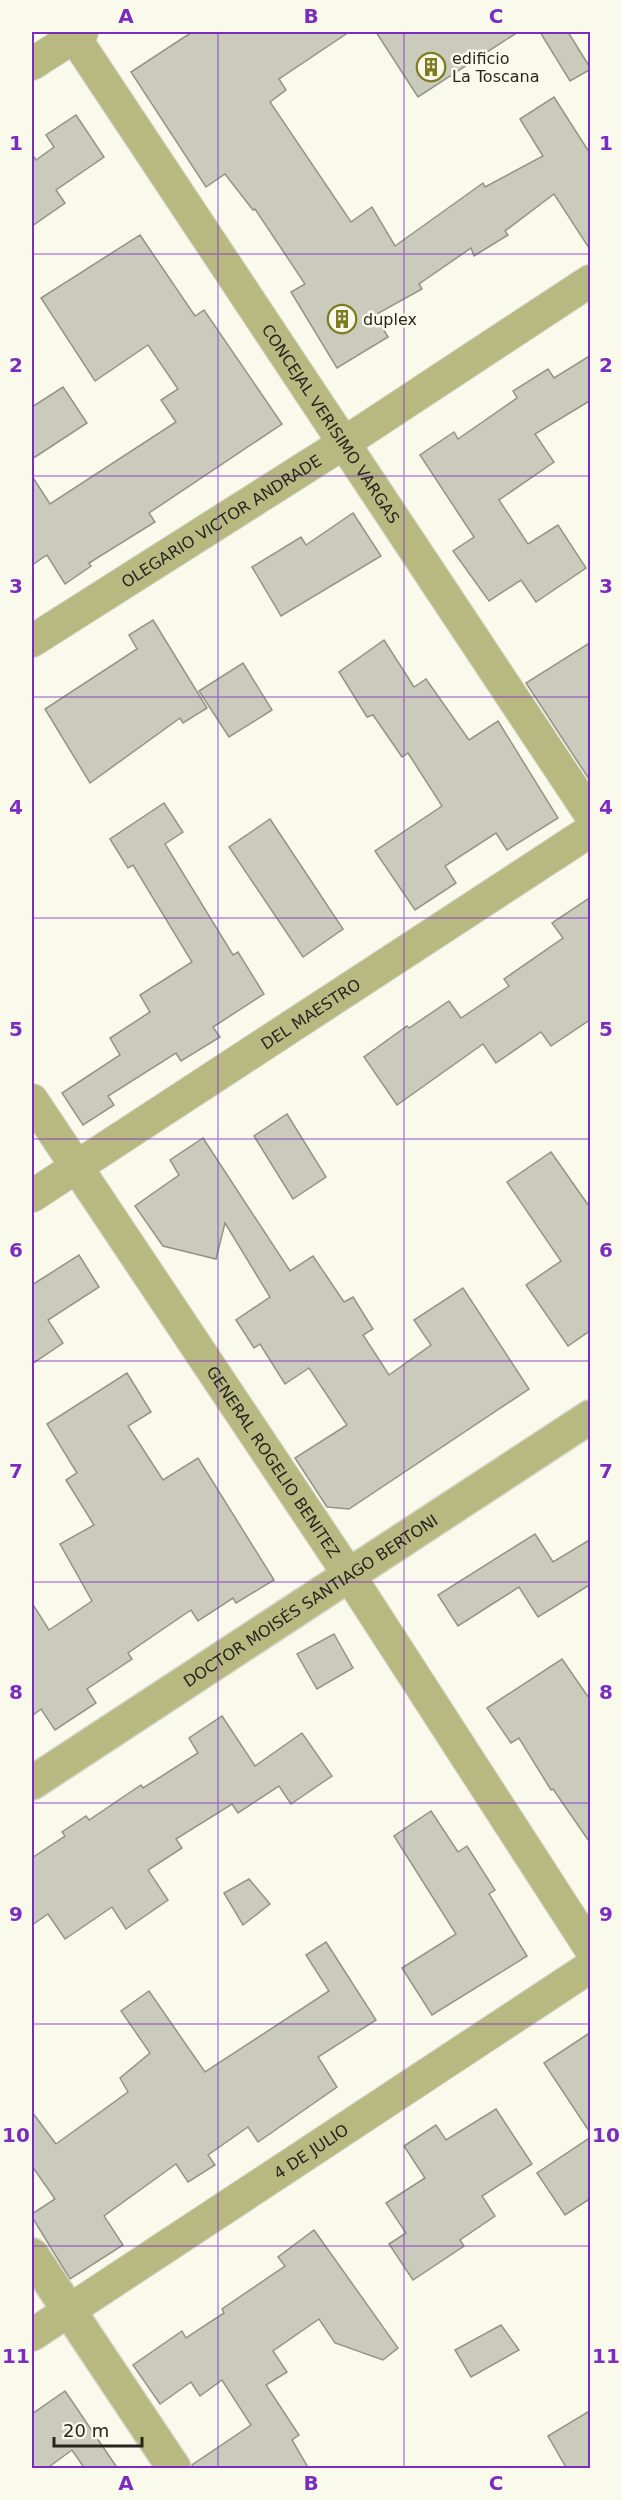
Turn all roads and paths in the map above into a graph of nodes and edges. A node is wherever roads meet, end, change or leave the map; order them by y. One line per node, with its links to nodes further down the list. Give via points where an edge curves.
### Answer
1 (76, 33): 2 (street); 4 (street, CONCEJAL VERISIMO VARGAS)
2 (32, 64)
3 (591, 281): 4 (street, OLEGARIO VICTOR ANDRADE)
4 (344, 443): 5 (street, OLEGARIO VICTOR ANDRADE); 6 (street, CONCEJAL VERISIMO VARGAS)
5 (32, 641)
6 (591, 814)
7 (591, 831): 9 (street, DEL MAESTRO)
8 (32, 1100): 9 (street, GENERAL ROGELIO BENITEZ)
9 (78, 1166): 10 (street, DEL MAESTRO); 12 (street, GENERAL ROGELIO BENITEZ)
10 (32, 1196)
11 (591, 1418): 12 (street, DOCTOR MOISÉS SANTIAGO BERTONI)
12 (349, 1575): 13 (street, DOCTOR MOISÉS SANTIAGO BERTONI); 14 (street, GENERAL ROGELIO BENITEZ)
13 (32, 1783)
14 (591, 1948)
15 (591, 1967): 17 (street, 4 DE JULIO)
16 (32, 2255): 17 (street)
17 (68, 2310): 18 (street, 4 DE JULIO); 19 (street)
18 (32, 2335)
19 (174, 2469)

